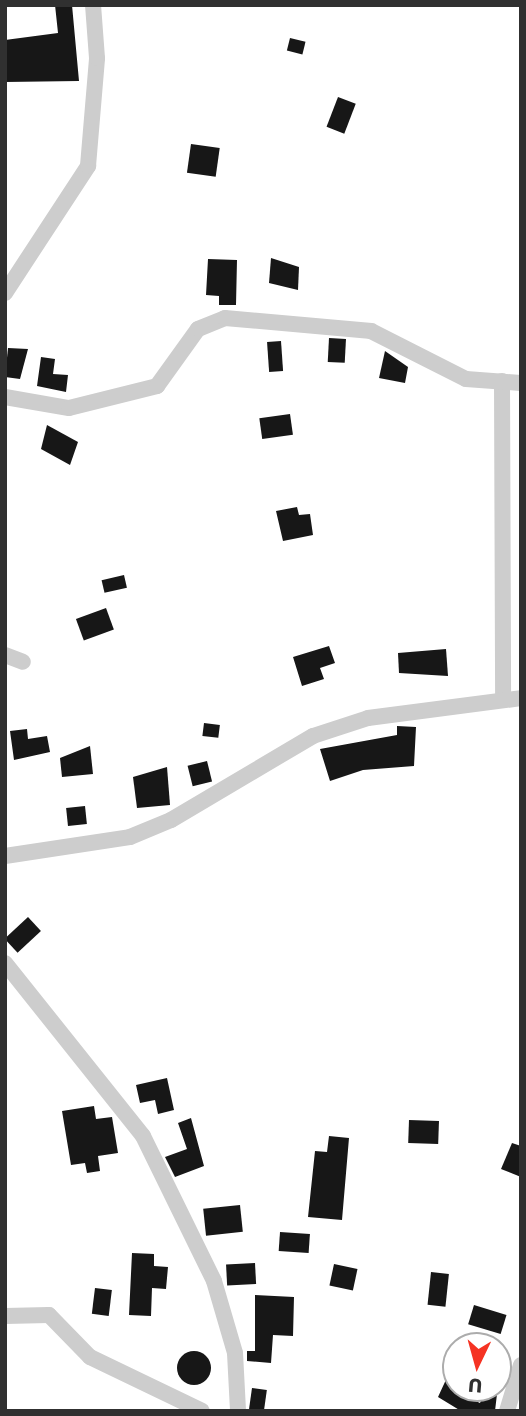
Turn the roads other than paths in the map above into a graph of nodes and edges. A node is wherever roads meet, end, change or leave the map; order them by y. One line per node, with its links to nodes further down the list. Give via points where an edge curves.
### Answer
1 (93, 5): 2 (street, via 97,58 88,166)
2 (5, 293)
3 (502, 381): 4 (street); 5 (street, via 459,376 399,340 371,331 225,318 198,329 157,386 69,408); 9 (street)
4 (521, 383)
5 (5, 397)
6 (5, 655): 7 (street)
7 (23, 662)
8 (521, 698): 9 (street)
9 (503, 700): 10 (street, via 368,718 313,736 170,820 130,837)
10 (5, 856)
11 (5, 963): 15 (street, via 143,1136 214,1280 235,1353)
12 (5, 1316): 14 (street, via 49,1315 83,1353)
13 (521, 1365): 16 (street)
14 (202, 1411)
15 (238, 1411)
16 (507, 1411)

